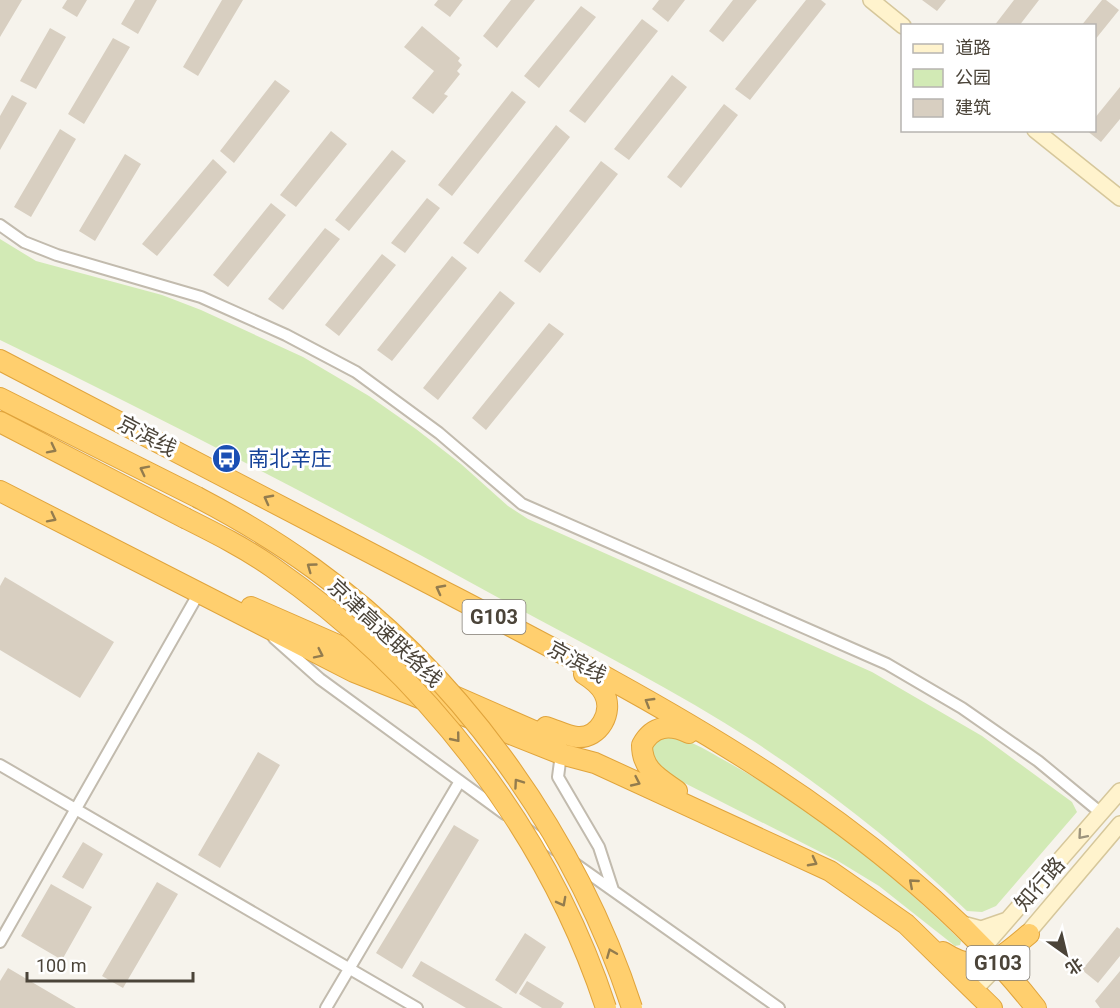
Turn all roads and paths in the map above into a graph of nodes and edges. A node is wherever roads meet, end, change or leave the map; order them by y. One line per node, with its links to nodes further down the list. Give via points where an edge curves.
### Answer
1 (875, 1): 2 (main road)
2 (901, 24)
3 (1038, 132): 4 (main road)
4 (1120, 198)
5 (0, 225): 21 (street, via 24,242 57,255 201,297 356,372 439,433 522,504 887,664 971,715)
6 (0, 360): 12 (highway, 京滨线 / G103, one-way to 6)
7 (0, 398): 36 (highway, 京津高速联络线, one-way to 7, bridge, via 575,874 521,787 461,706 412,653 337,586 274,541 197,497)
8 (0, 422): 35 (highway, 京津高速联络线, one-way to 35, bridge, via 243,548 300,587 374,649 435,713 480,769 533,847 569,914)
9 (0, 491): 10 (highway, one-way to 10)
10 (200, 591): 11 (highway); 13 (highway, via 235,600); 20 (street)
11 (258, 624): 14 (highway, one-way to 14, via 354,672); 18 (street, via 320,679)
12 (518, 630): 13 (highway, via 597,684 607,701 604,722 590,735 579,737); 17 (highway, 京滨线 / G103, one-way to 12)
13 (486, 708): 15 (highway, via 568,746)
14 (561, 754): 15 (highway); 24 (street, via 558,777 599,847)
15 (595, 763): 22 (highway, one-way to 22)
16 (0, 765): 20 (street)
17 (761, 769): 22 (highway, via 675,727 665,727 647,736 642,755 652,773); 26 (highway, 京滨线 / G103, one-way to 17, via 837,821)
18 (460, 781): 24 (street); 30 (street)
19 (1120, 791): 21 (main road, 知行路)
20 (77, 810): 28 (street); 30 (street)
21 (1101, 813): 25 (main road, 知行路, one-way to 25)
22 (714, 816): 31 (highway, one-way to 31, via 830,871 885,907)
23 (1120, 824): 27 (main road, 知行路)
24 (613, 891): 37 (street)
25 (1012, 916): 26 (main road, via 981,929); 29 (main road, 知行路)
26 (957, 922): 29 (highway, 京滨线 / G103)
27 (1029, 934): 29 (highway)
28 (0, 942)
29 (993, 957): 31 (highway, via 983,965); 32 (main road, 知行路); 39 (highway, 京滨线 / G103)
30 (349, 968): 33 (street); 34 (street)
31 (964, 969): 32 (highway, G103)
32 (974, 990): 38 (highway, G103)
33 (326, 1008)
34 (417, 1008)
35 (606, 1008)
36 (632, 1008)
37 (779, 1008)
38 (992, 1008)
39 (1036, 1008)

